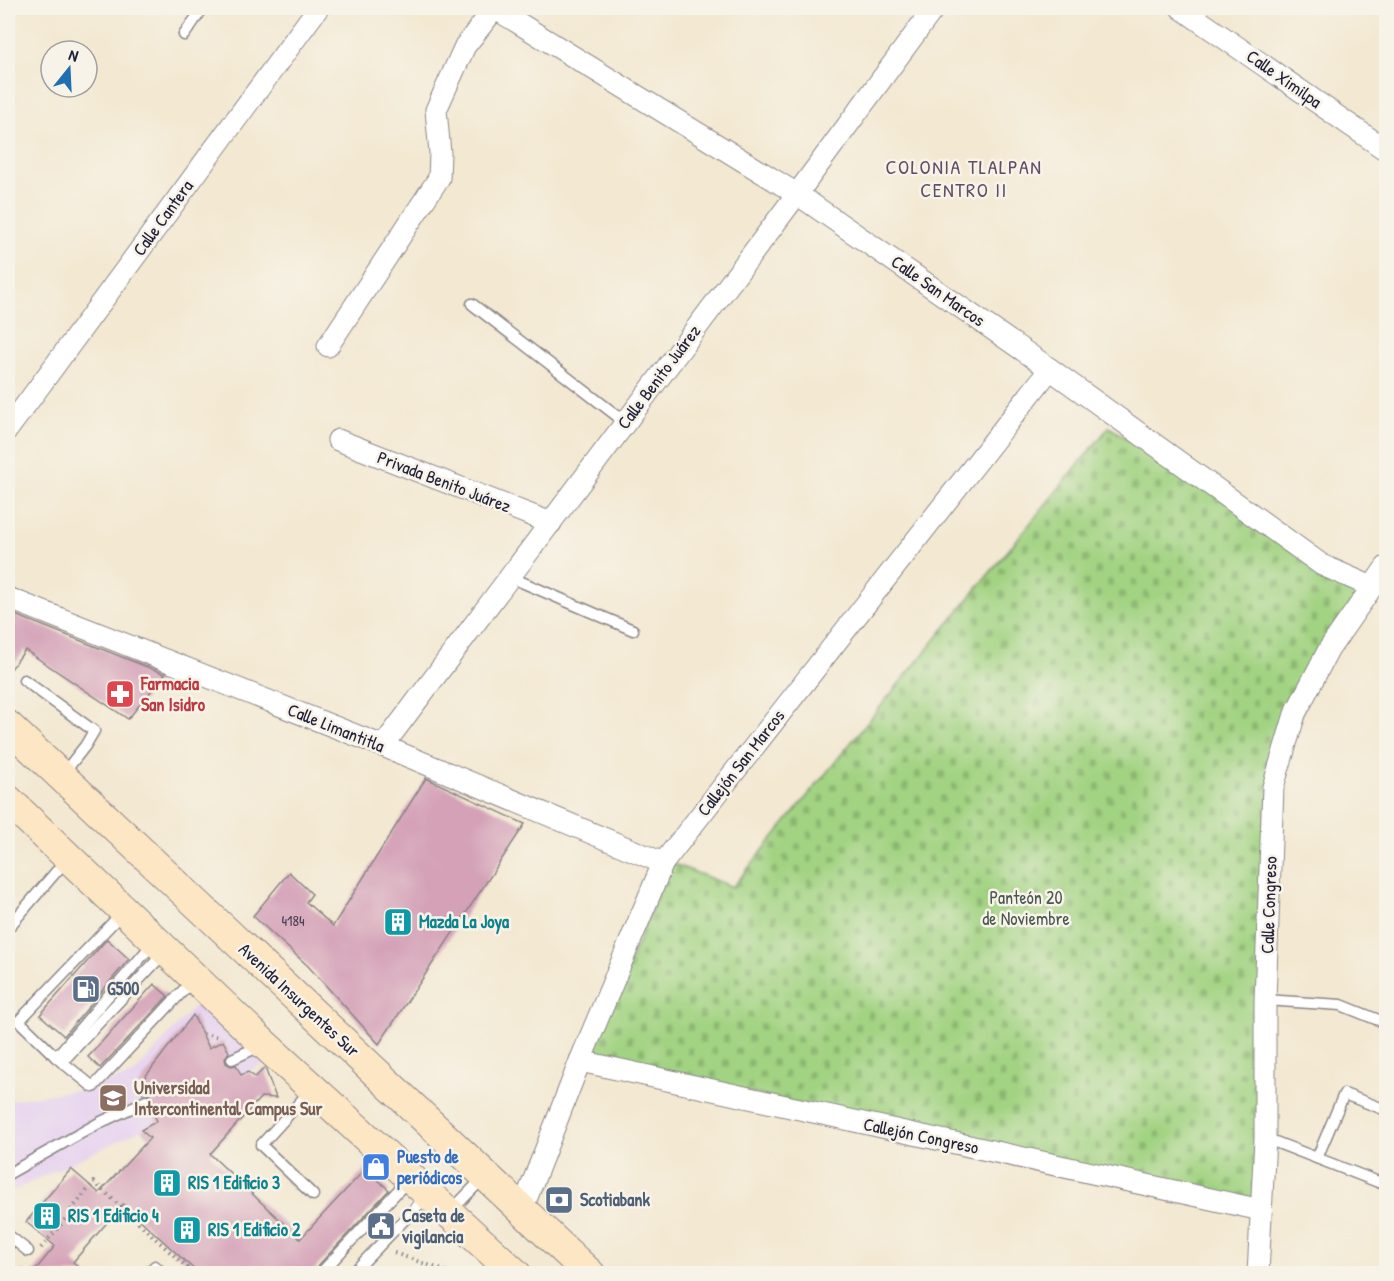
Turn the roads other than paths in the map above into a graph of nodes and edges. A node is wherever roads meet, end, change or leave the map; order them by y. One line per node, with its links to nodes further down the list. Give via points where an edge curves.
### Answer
1 (204, 8): 6 (lane)
2 (318, 8): 13 (street, Calle Cantera)
3 (934, 8): 8 (street, Calle Benito Juárez)
4 (1181, 8): 7 (street, Calle Ximilpa)
5 (505, 10): 8 (street, Calle San Marcos); 10 (street, via 465,46 436,110 439,178)
6 (184, 34)
7 (1386, 150)
8 (797, 194): 11 (street, Calle San Marcos); 12 (street, Calle Benito Juárez)
9 (472, 304): 12 (lane)
10 (328, 346)
11 (1050, 369): 18 (street, Calle San Marcos, via 1322,565); 27 (street, Callejón San Marcos)
12 (625, 422): 15 (street, Calle Benito Juárez)
13 (8, 429)
14 (338, 440): 15 (street, Privada Benito Juárez)
15 (551, 523): 17 (street, Calle Benito Juárez)
16 (1386, 567): 18 (street, Calle Congreso)
17 (510, 577): 20 (lane); 23 (street, Calle Benito Juárez)
18 (1379, 590): 32 (street, Calle Congreso, via 1329,649 1295,714 1273,787)
19 (8, 598): 23 (street, Calle Limantitla)
20 (633, 630)
21 (24, 680): 24 (lane, via 94,731)
22 (8, 726): 24 (main road, Avenida Insurgentes Sur)
23 (383, 747): 27 (street, Calle Limantitla)
24 (62, 777): 44 (main road, Avenida Insurgentes Sur)
25 (8, 800): 26 (main road)
26 (69, 857): 28 (main road); 29 (lane)
27 (663, 863): 37 (street, Callejón San Marcos)
28 (124, 910): 30 (main road); 36 (lane, via 19,1020)
29 (8, 928)
30 (160, 946): 31 (main road); 36 (lane)
31 (195, 979): 34 (main road); 36 (lane, via 93,1087)
32 (1265, 1000): 33 (lane, via 1341,1005); 41 (street, Calle Congreso)
33 (1386, 1023)
34 (264, 1044): 35 (lane); 38 (main road)
35 (232, 1059)
36 (59, 1060)
37 (580, 1061): 48 (street, Callejón San Marcos); 49 (street, Callejón Congreso)
38 (313, 1088): 46 (main road); 47 (lane, via 261,1145)
39 (146, 1101): 43 (lane)
40 (1386, 1110): 42 (lane, via 1344,1094)
41 (1265, 1138): 42 (lane); 49 (street, Calle Congreso)
42 (1317, 1158): 45 (lane)
43 (11, 1170)
44 (485, 1176): 46 (lane); 48 (main road, Avenida Insurgentes Sur)
45 (1386, 1185)
46 (430, 1194): 52 (main road); 55 (lane); 56 (lane)
47 (313, 1195)
48 (522, 1210): 57 (main road, Avenida Insurgentes Sur)
49 (1261, 1210): 58 (street, Calle Congreso)
50 (8, 1235): 51 (lane)
51 (28, 1251)
52 (502, 1265)
53 (147, 1274): 54 (lane, via 154,1266)
54 (163, 1274)
55 (321, 1274)
56 (352, 1274)
57 (590, 1274)
58 (1258, 1274)

